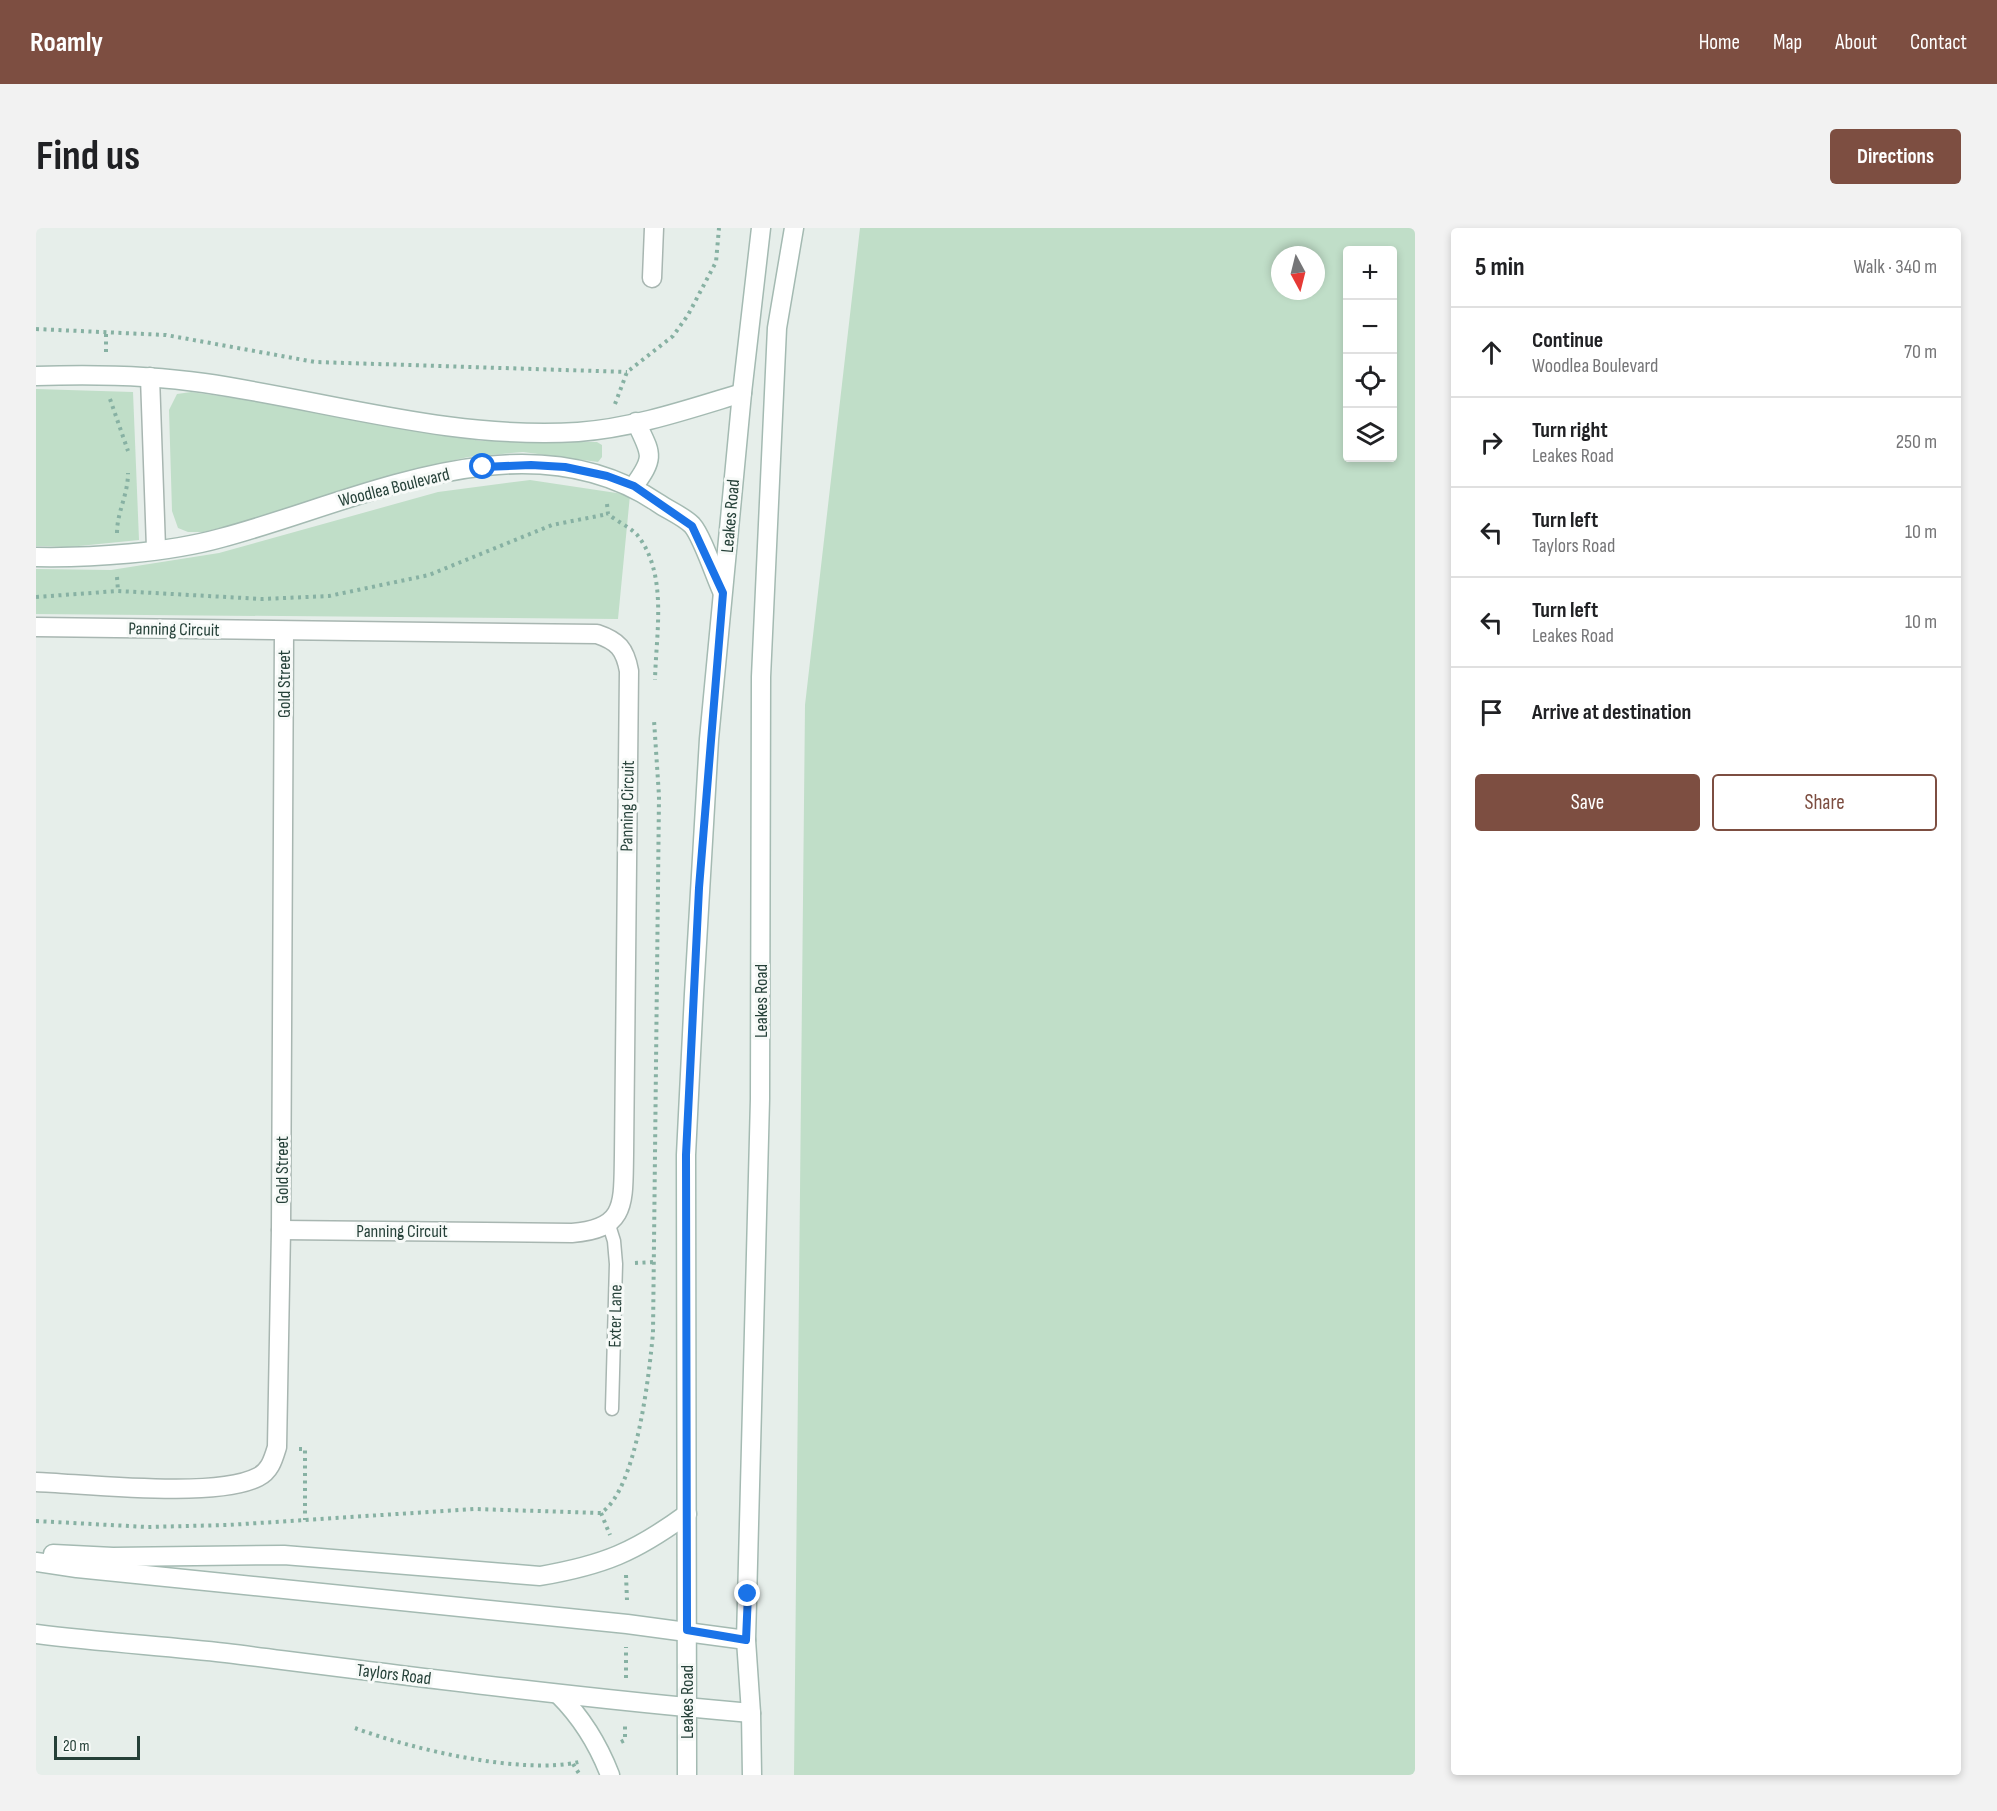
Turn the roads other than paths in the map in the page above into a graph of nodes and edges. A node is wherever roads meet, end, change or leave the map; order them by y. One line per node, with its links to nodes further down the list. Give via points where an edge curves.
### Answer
1 (654, 228): 4 (street)
2 (761, 228): 7 (street, Leakes Road)
3 (794, 228): 24 (street, Leakes Road, via 777,328 761,677 760,1099)
4 (652, 278)
5 (36, 376): 6 (street)
6 (150, 377): 8 (street, via 203,382 447,427 578,432); 10 (street)
7 (742, 393): 8 (street); 12 (street, Leakes Road)
8 (636, 422): 9 (street, via 650,451 648,467)
9 (634, 486): 10 (street, Woodlea Boulevard, via 565,467 483,467 392,484 219,539); 12 (street, Woodlea Boulevard, via 692,526)
10 (156, 548): 11 (street, Woodlea Boulevard, via 73,558)
11 (36, 557)
12 (723, 593): 19 (street, Leakes Road, via 701,865 686,1155)
13 (36, 627): 14 (street, Panning Circuit)
14 (284, 631): 15 (street, Panning Circuit, via 597,634 621,646 629,671 624,1155 623,1192); 16 (street, Gold Street)
15 (609, 1225): 16 (street, Panning Circuit, via 591,1232 572,1233); 17 (lane, Exter Lane, via 616,1264)
16 (281, 1230): 18 (street, Gold Street, via 277,1447 272,1466 259,1477 225,1486 165,1488)
17 (612, 1409)
18 (36, 1482)
19 (687, 1514): 20 (street, via 648,1542 619,1556 580,1569 540,1576 285,1555 113,1557); 22 (street, Leakes Road)
20 (36, 1553)
21 (36, 1562): 22 (street)
22 (687, 1630): 24 (street); 26 (street, Leakes Road)
23 (36, 1634): 25 (street, Taylors Road)
24 (746, 1640): 27 (street, Leakes Road)
25 (559, 1695): 26 (street, Taylors Road); 28 (street, via 578,1713)
26 (687, 1707): 27 (street, Taylors Road); 29 (street, Leakes Road)
27 (751, 1713): 30 (street, Leakes Road)
28 (610, 1775)
29 (687, 1775)
30 (752, 1775)

